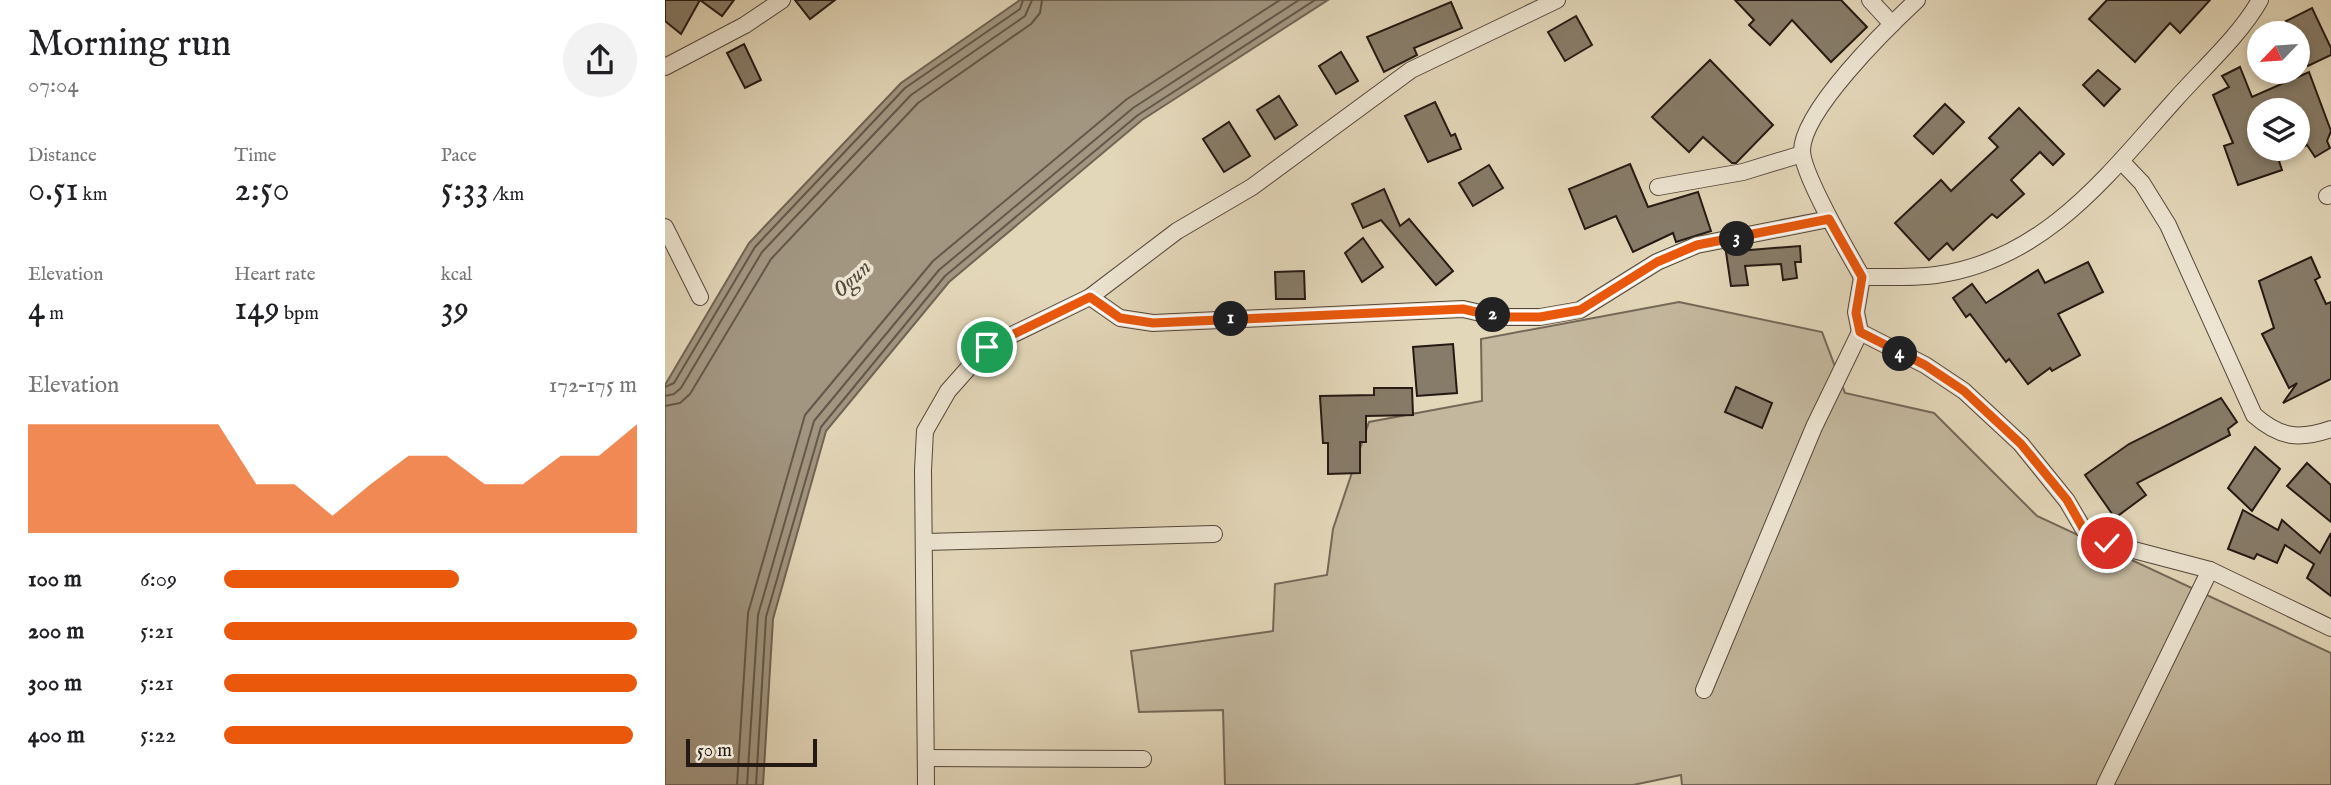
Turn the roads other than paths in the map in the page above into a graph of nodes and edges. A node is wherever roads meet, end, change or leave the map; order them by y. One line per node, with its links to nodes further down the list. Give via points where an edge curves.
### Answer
1 (782, 0): 7 (street)
2 (1557, 0): 15 (street, via 1411,70 1252,187 1177,230)
3 (1870, 0): 6 (street)
4 (1917, 0): 6 (street)
5 (2260, 0): 9 (street)
6 (1892, 24): 8 (street, via 1846,74 1805,131)
7 (665, 67)
8 (1802, 154): 10 (street, via 1743,172); 11 (street)
9 (2121, 161): 13 (street, via 2064,219 2014,250 1979,265 1936,275); 17 (street, via 2142,183 2168,225 2255,415 2286,436 2301,438)
10 (1658, 187)
11 (1829, 219): 13 (street); 15 (street, via 1697,245 1657,262 1580,310 1540,317 1498,317 1463,309 1153,323 1120,318)
12 (665, 227): 14 (street)
13 (1862, 277): 16 (street, via 1856,313)
14 (700, 297)
15 (1090, 297): 19 (street, via 987,347 948,391 925,430)
16 (1860, 332): 20 (street, via 1964,391 2021,444 2067,500 2084,530 2107,543); 22 (street, via 1814,427)
17 (2331, 429)
18 (1214, 534): 19 (street)
19 (925, 542): 23 (street)
20 (2210, 570): 21 (street); 26 (street)
21 (2331, 628)
22 (1704, 690)
23 (926, 758): 24 (street); 25 (street)
24 (1143, 759)
25 (926, 785)
26 (2105, 785)

